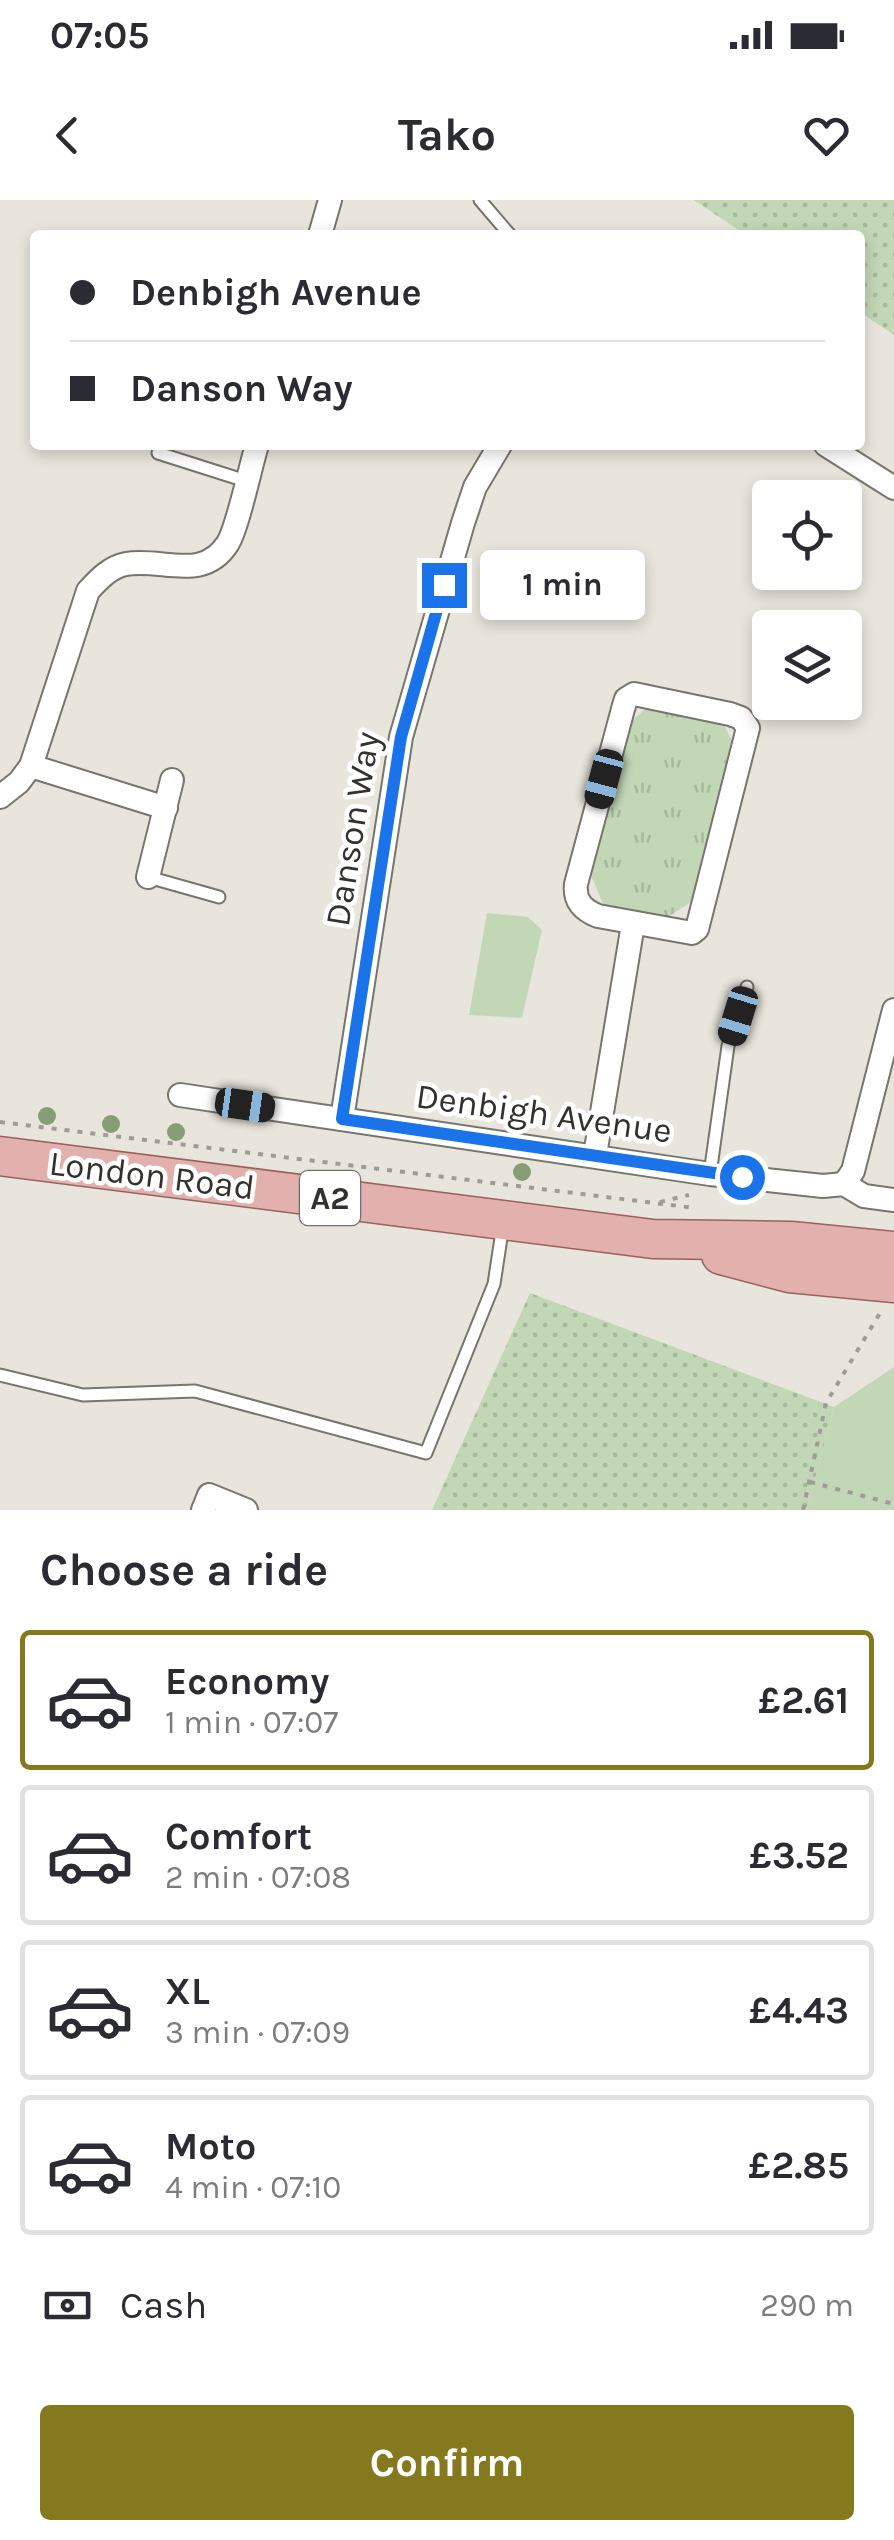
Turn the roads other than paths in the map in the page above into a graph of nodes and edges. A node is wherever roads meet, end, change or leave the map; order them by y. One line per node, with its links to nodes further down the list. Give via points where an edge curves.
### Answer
1 (330, 200): 3 (street)
2 (480, 200): 4 (lane)
3 (321, 230)
4 (506, 230)
5 (256, 450): 9 (street)
6 (497, 450): 21 (street, Danson Way, via 463,522 401,737)
7 (834, 450): 10 (street)
8 (158, 452): 9 (lane)
9 (246, 482): 11 (street, via 229,542 216,556 182,567 126,564 88,591)
10 (894, 488)
11 (31, 766): 13 (street); 14 (street)
12 (172, 780): 14 (street)
13 (0, 798)
14 (166, 808): 15 (street)
15 (148, 877): 16 (lane)
16 (219, 897)
17 (633, 924): 17 (street, via 586,911 575,891 626,700 646,695 741,718 746,744 697,928 686,934); 23 (street)
18 (747, 987): 24 (lane, via 728,1046)
19 (894, 1010): 25 (street, via 853,1171)
20 (180, 1096): 21 (street, Denbigh Avenue)
21 (342, 1119): 23 (street, Denbigh Avenue)
22 (0, 1156): 27 (main road, London Road / A2)
23 (595, 1156): 24 (street, Denbigh Avenue)
24 (710, 1174): 25 (street, Denbigh Avenue)
25 (844, 1184): 26 (street, Denbigh Avenue, via 864,1196)
26 (894, 1200)
27 (504, 1221): 28 (main road, London Road / A2); 31 (lane, via 494,1284 426,1452 195,1391 83,1395)
28 (658, 1221): 29 (main road, London Road / A2); 30 (main road, London Road / A2, via 789,1273)
29 (894, 1250)
30 (887, 1297)
31 (0, 1375)
32 (202, 1510): 33 (street, via 209,1495)
33 (246, 1510)

